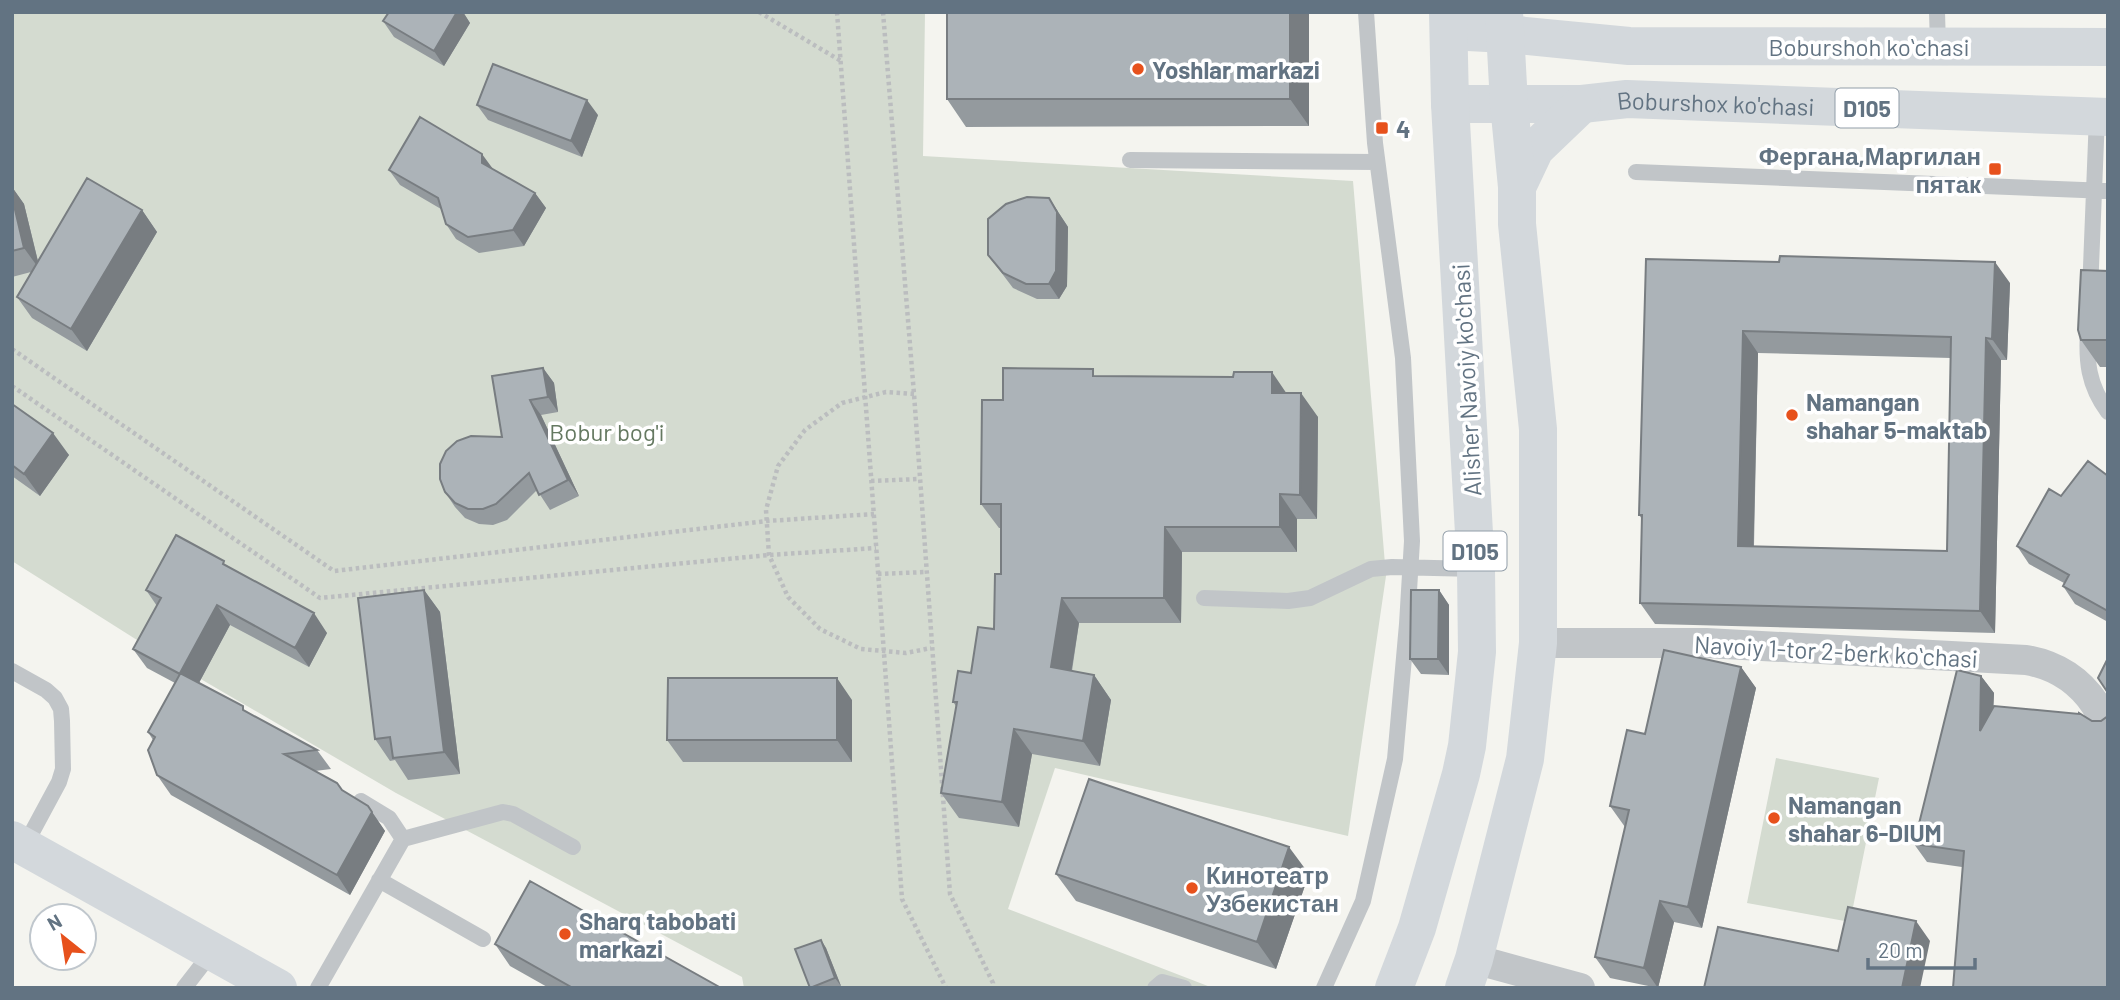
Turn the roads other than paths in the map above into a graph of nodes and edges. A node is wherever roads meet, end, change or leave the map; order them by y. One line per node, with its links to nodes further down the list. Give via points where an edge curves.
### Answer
1 (1366, 12): 12 (lane)
2 (1448, 22): 3 (main road, D105); 7 (main road, Alisher Navoiy ko'chasi / D105)
3 (1505, 23): 4 (main road, D105); 8 (main road)
4 (1553, 26): 5 (main road, Boburshoh koʻchasi / D105, via 1629,46)
5 (1937, 29): 6 (main road, Boburshoh koʻchasi / D105)
6 (2108, 47)
7 (1450, 104): 8 (main road, Boburshox ko'chasi / D105); 19 (main road, Alisher Navoiy ko'chasi / D105)
8 (1509, 104): 9 (main road, Boburshox ko'chasi / D105); 14 (main road, D105)
9 (1582, 104): 10 (main road, Boburshox ko'chasi / D105, via 1627,99); 14 (main road, via 1535,149)
10 (2103, 117): 15 (lane)
11 (1129, 160): 12 (lane)
12 (1377, 162): 18 (lane, via 1403,358)
13 (1636, 172): 15 (lane)
14 (1517, 187): 21 (main road, D105, via 1538,429)
15 (2101, 191): 16 (lane)
16 (2100, 255): 17 (lane, via 2089,313 2087,358 2093,385)
17 (2108, 412)
18 (1410, 567): 19 (lane); 20 (lane, via 1371,569 1310,598); 39 (lane, via 1395,759 1363,901)
19 (1476, 569): 24 (main road, Alisher Navoiy ko'chasi / D105, via 1477,652)
20 (1204, 598)
21 (1538, 643): 23 (street, Navoiy 1-tor 2-berk koʻchasi, via 1706,643 2026,660 2063,672); 25 (main road, D105)
22 (12, 671): 28 (lane, via 55,698 62,721 60,782)
23 (2108, 722)
24 (1467, 746): 25 (main road); 40 (main road, Alisher Navoiy ko'chasi / D105, via 1417,929)
25 (1525, 759): 33 (main road, D105)
26 (361, 801): 27 (lane, via 389,818)
27 (403, 839): 29 (lane, via 503,812); 30 (lane)
28 (18, 844): 32 (main road)
29 (573, 847)
30 (379, 880): 31 (lane); 36 (lane)
31 (483, 939)
32 (212, 952): 34 (lane); 35 (main road)
33 (1469, 973): 41 (street)
34 (184, 988)
35 (278, 988)
36 (318, 988)
37 (1155, 988): 38 (lane, via 1162,982)
38 (1184, 988)
39 (1324, 988)
40 (1394, 988)
41 (1580, 988)

